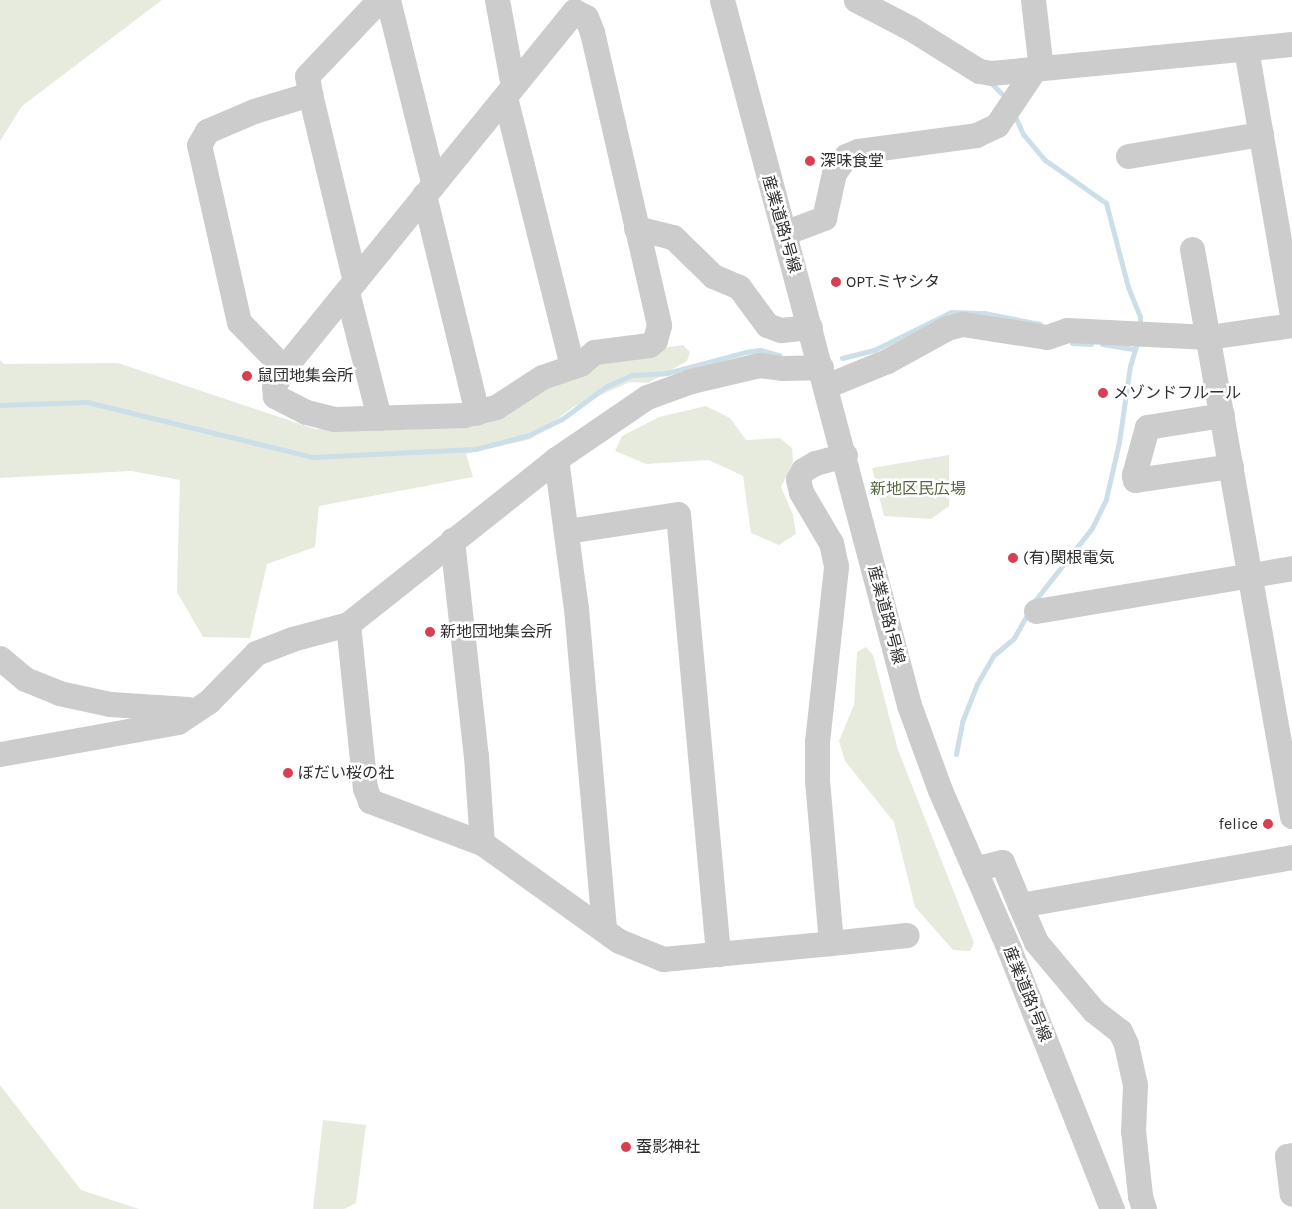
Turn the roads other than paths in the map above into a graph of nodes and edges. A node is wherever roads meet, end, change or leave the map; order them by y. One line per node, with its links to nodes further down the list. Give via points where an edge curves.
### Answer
1 (378, 0): 12 (street, via 307,76)
2 (388, 0): 15 (street)
3 (497, 0): 11 (street)
4 (722, 0): 17 (street, 産業道路1号線)
5 (856, 0): 10 (street, via 910,28 979,71)
6 (1033, 0): 10 (street, via 1040,61)
7 (573, 6): 11 (street); 16 (street, via 586,17 592,32)
8 (1292, 44): 9 (street)
9 (1246, 49): 10 (street); 13 (street)
10 (1036, 69): 17 (street, via 997,125 987,131 858,151 846,156 834,173 824,218)
11 (509, 91): 15 (street); 24 (street)
12 (310, 94): 19 (street); 25 (street, via 254,110 206,131 199,145 239,322)
13 (1261, 134): 14 (street); 20 (street)
14 (1128, 156)
15 (429, 189): 19 (street); 27 (street)
16 (636, 228): 22 (street, via 673,237 713,276 739,287 767,325 781,330); 24 (street, via 659,332 649,345 594,352)
17 (784, 233): 22 (street, 産業道路1号線)
18 (1192, 249): 23 (street)
19 (351, 286): 25 (street); 29 (street)
20 (1292, 315)
21 (1292, 325): 23 (street)
22 (810, 327): 26 (street, 産業道路1号線)
23 (1209, 337): 26 (street, via 1068,330 1047,337 962,324 947,328 887,361); 28 (street)
24 (572, 366): 27 (street, via 542,377 496,407)
25 (284, 368): 29 (street, via 274,386 275,396 306,412 334,419)
26 (823, 376): 30 (street, 産業道路1号線); 31 (street, via 759,365 690,381 647,397)
27 (477, 413): 29 (street)
28 (1222, 415): 32 (street); 32 (street, via 1146,427 1134,476 1135,480)
29 (379, 418)
30 (845, 455): 45 (street, 産業道路1号線, via 909,705); 49 (street, via 815,463 803,470 798,479 801,492 831,543 836,566 817,742)
31 (556, 459): 33 (street); 34 (street)
32 (1231, 466): 36 (street)
33 (567, 531): 47 (street); 50 (street, via 678,514)
34 (452, 540): 38 (street); 43 (street, via 474,736)
35 (1292, 568): 36 (street)
36 (1250, 575): 37 (street); 42 (street)
37 (1036, 611)
38 (348, 624): 40 (street, via 292,639 256,653); 43 (street, via 365,788 370,800)
39 (0, 658): 40 (street, via 25,679 59,693 164,710)
40 (200, 708): 41 (street, via 178,722)
41 (0, 754)
42 (1292, 816)
43 (482, 843): 47 (street)
44 (1292, 857): 46 (street)
45 (974, 869): 46 (street, via 1002,862); 53 (street, 産業道路1号線)
46 (1020, 905): 54 (street, via 1036,942 1088,1004 1120,1031 1126,1044 1136,1085 1133,1130)
47 (604, 928): 50 (street, via 631,948 663,960)
48 (907, 935): 49 (street)
49 (831, 943): 50 (street)
50 (718, 954)
51 (1292, 1155): 52 (street, via 1287,1156)
52 (1292, 1194)
53 (1112, 1209)
54 (1144, 1209)

